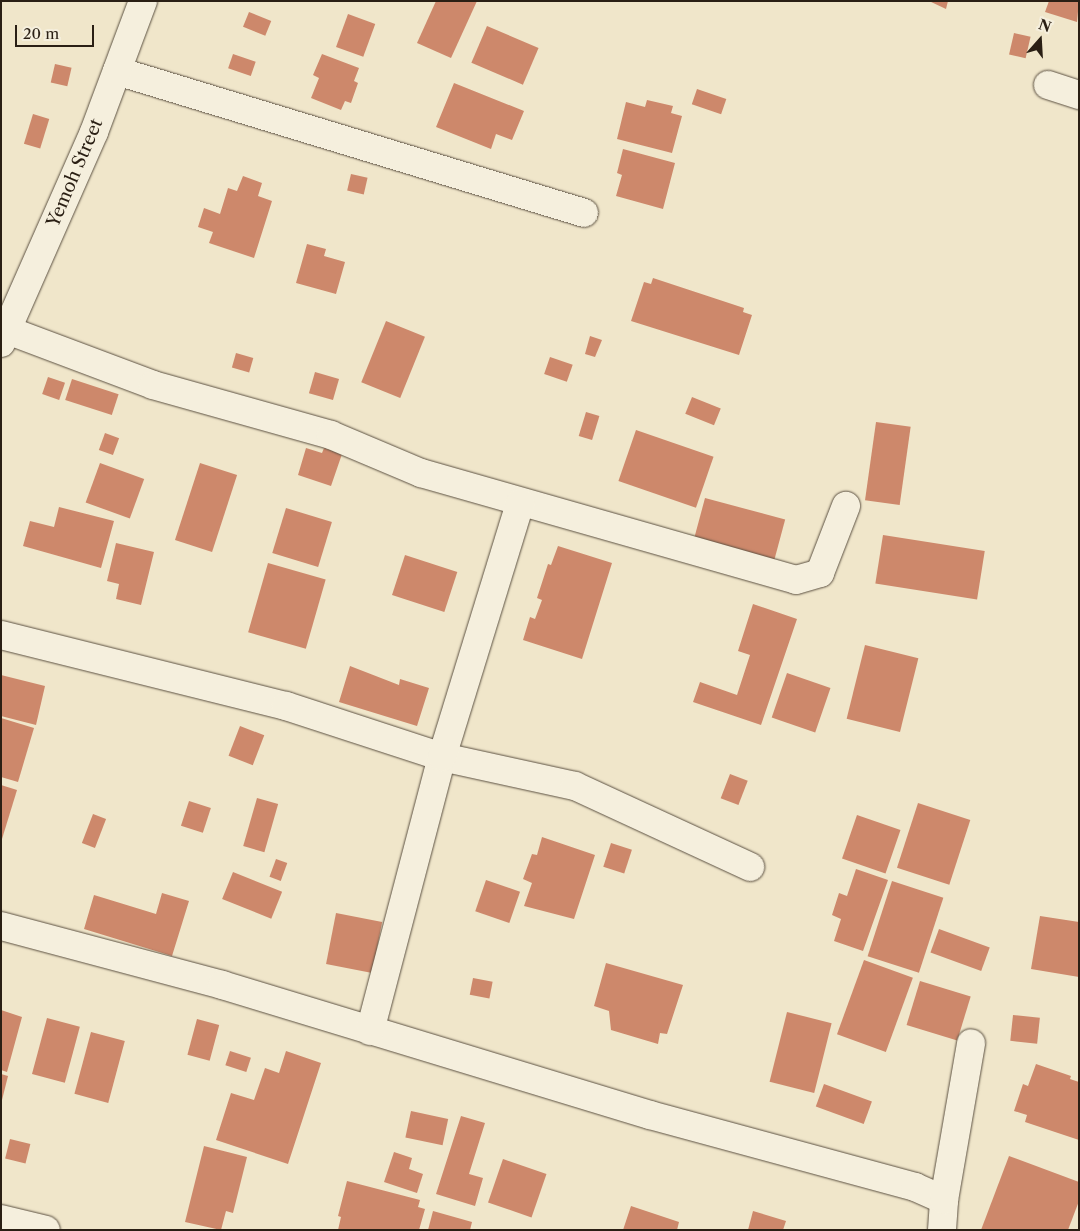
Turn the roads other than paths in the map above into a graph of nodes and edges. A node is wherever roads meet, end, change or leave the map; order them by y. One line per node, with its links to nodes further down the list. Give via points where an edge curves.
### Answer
1 (143, 1): 2 (street, Yemoh Street)
2 (117, 71): 5 (street); 6 (street, Yemoh Street)
3 (1048, 85): 4 (street)
4 (1079, 95)
5 (584, 213)
6 (4, 337): 7 (street, via 153,385 331,434 421,474)
7 (520, 503): 8 (street, via 796,580 820,573); 10 (street)
8 (846, 506)
9 (1, 635): 10 (street, via 286,706)
10 (442, 757): 11 (street, via 575,786); 13 (street)
11 (750, 867)
12 (1, 926): 13 (street, via 222,985)
13 (370, 1031): 15 (street, via 650,1115 915,1187)
14 (971, 1043): 15 (street)
15 (944, 1200): 18 (street)
16 (1, 1219): 17 (street)
17 (46, 1230)
18 (942, 1230)

